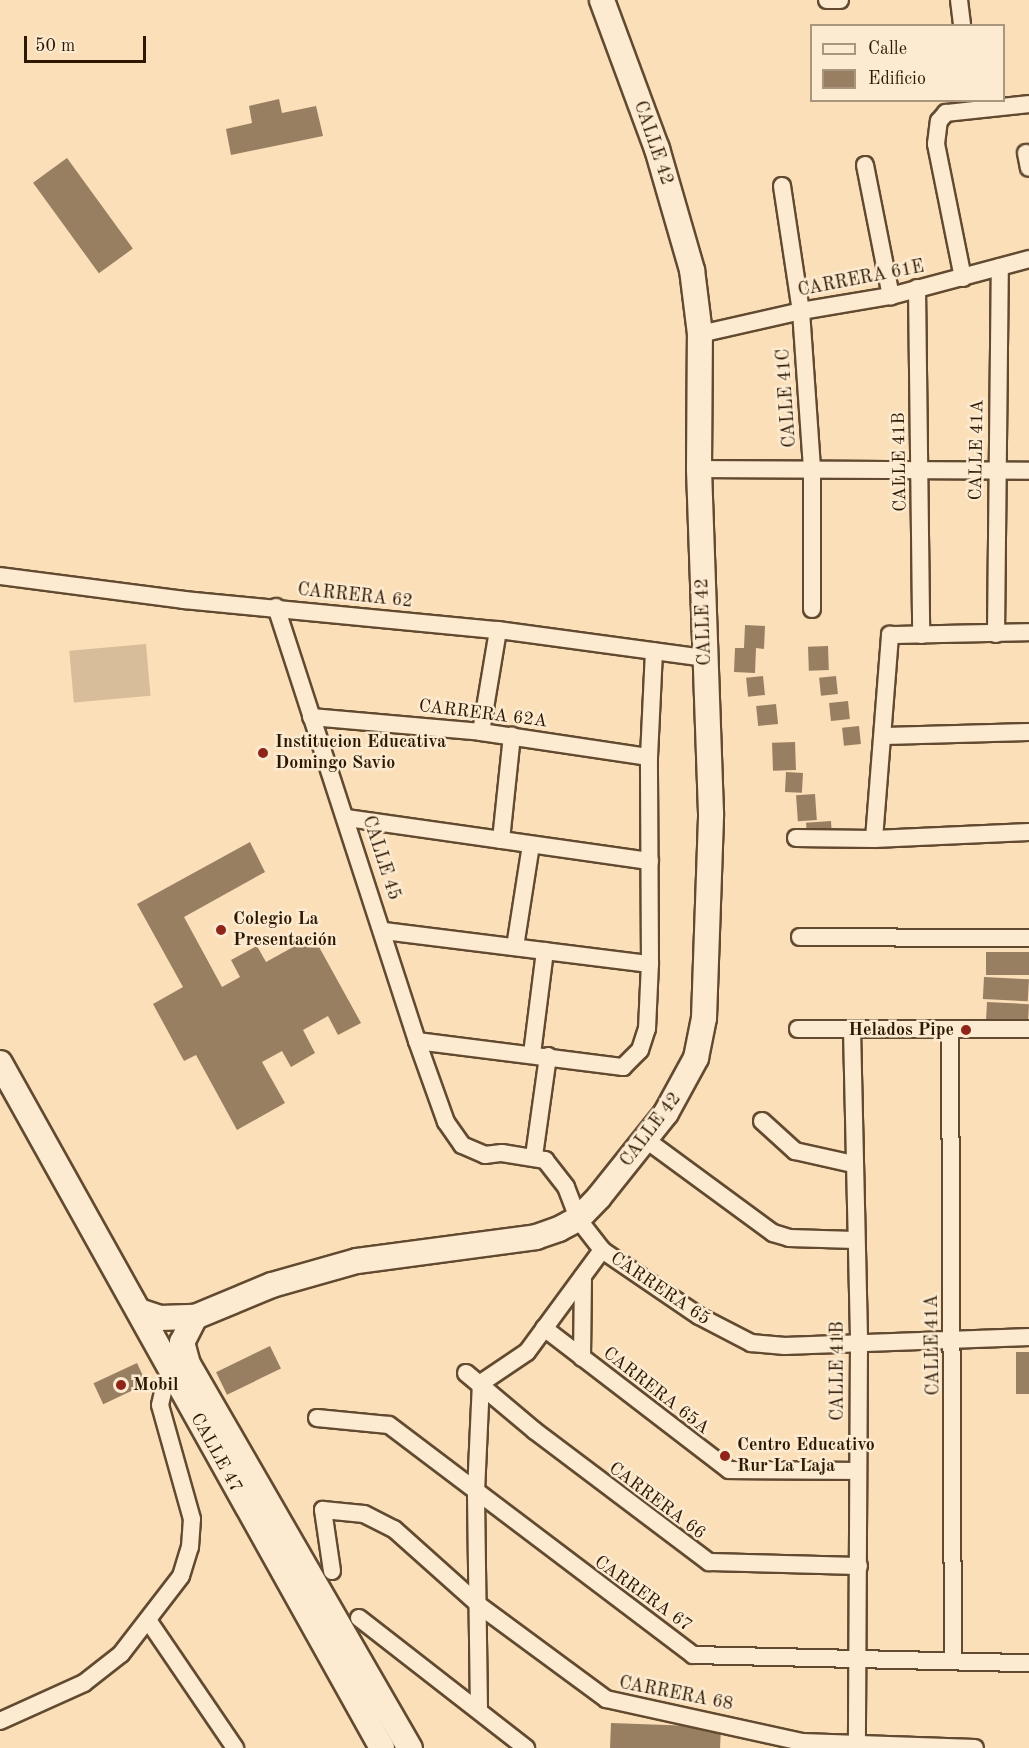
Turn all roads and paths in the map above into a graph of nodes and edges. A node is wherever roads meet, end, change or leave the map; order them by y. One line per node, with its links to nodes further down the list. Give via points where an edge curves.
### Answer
1 (602, 0): 16 (street, CALLE 42, via 657,149 692,270)
2 (827, 0): 3 (street)
3 (840, 0)
4 (959, 0): 5 (street)
5 (962, 24)
6 (1029, 104): 7 (street)
7 (970, 106): 12 (street, via 946,113 939,121 936,144)
8 (865, 165): 14 (street)
9 (782, 186): 15 (street, CALLE 41C)
10 (1029, 259): 11 (street, CARRERA 61E)
11 (1000, 267): 12 (street, CARRERA 61E); 21 (street, CALLE 41A)
12 (963, 278): 13 (street, CARRERA 61E)
13 (917, 288): 14 (street, CARRERA 61E); 19 (street, CALLE 41B)
14 (891, 296): 15 (street, CARRERA 61E)
15 (801, 310): 16 (street, CARRERA 61E); 18 (street, CALLE 41C)
16 (700, 334): 17 (street, CALLE 42)
17 (699, 469): 18 (street); 30 (street, CALLE 42)
18 (812, 469): 19 (street); 24 (street, CALLE 41C)
19 (920, 470): 21 (street); 28 (street, CALLE 41B)
20 (1029, 471): 21 (street)
21 (995, 472): 27 (street, CALLE 41A)
22 (0, 576): 23 (street, CARRERA 62)
23 (276, 608): 25 (street, CARRERA 62); 31 (street, CALLE 45)
24 (812, 609)
25 (498, 630): 29 (street, CARRERA 62); 32 (street)
26 (1029, 632): 27 (street)
27 (996, 634): 28 (street)
28 (921, 635): 35 (street, via 890,635)
29 (654, 651): 30 (street, CARRERA 62); 36 (street)
30 (705, 658): 58 (street, CALLE 42, via 711,813 704,1018 696,1058 682,1089)
31 (311, 717): 32 (street, CARRERA 62A); 37 (street, CALLE 45)
32 (481, 732): 34 (street, CARRERA 62A)
33 (1029, 732): 35 (street)
34 (512, 736): 36 (street, CARRERA 62A); 40 (street)
35 (884, 736): 41 (street)
36 (649, 757): 43 (street)
37 (347, 818): 40 (street); 44 (street, CALLE 45)
38 (1029, 832): 41 (street)
39 (796, 838): 41 (street)
40 (501, 840): 42 (street)
41 (874, 840)
42 (531, 845): 43 (street); 47 (street)
43 (650, 861): 49 (street)
44 (384, 931): 47 (street); 54 (street, CALLE 45)
45 (800, 937): 46 (street)
46 (1029, 938)
47 (515, 947): 48 (street)
48 (545, 951): 49 (street); 55 (street)
49 (650, 964): 55 (street, via 647,1029 640,1050 623,1067)
50 (798, 1029): 51 (street)
51 (852, 1029): 52 (street); 60 (street, CALLE 41B)
52 (950, 1029): 53 (street); 69 (street, CALLE 41A)
53 (1029, 1029)
54 (417, 1041): 55 (street); 59 (street, CALLE 45, via 446,1122 471,1151)
55 (540, 1055): 59 (street)
56 (0, 1063): 65 (street, CALLE 47)
57 (762, 1121): 60 (street, via 795,1151)
58 (645, 1139): 61 (street, CALLE 42); 62 (street, via 773,1233 789,1238)
59 (534, 1156): 61 (street, CARRERA 65, via 555,1169)
60 (853, 1164): 62 (street, CALLE 41B)
61 (578, 1219): 63 (street, CARRERA 65); 66 (street, via 536,1237 357,1261 310,1272)
62 (855, 1240): 70 (street, CALLE 41B)
63 (602, 1250): 64 (street); 70 (street, CARRERA 65, via 699,1316 752,1342 784,1346)
64 (583, 1276): 67 (street); 71 (street)
65 (140, 1311): 66 (street, via 160,1318); 73 (street, CALLE 47)
66 (195, 1317): 92 (street, CALLE 47, via 182,1342 188,1364)
67 (544, 1328): 71 (street, CARRERA 65A); 74 (street, via 527,1352)
68 (1029, 1337): 69 (street, CARRERA 65)
69 (952, 1339): 70 (street, CARRERA 65); 83 (street, CALLE 41A)
70 (859, 1342): 76 (street, CALLE 41B)
71 (582, 1358): 76 (street, CARRERA 65A, via 729,1470)
72 (466, 1373): 74 (street, CARRERA 66)
73 (174, 1376): 82 (street, via 164,1388 160,1405 192,1519 190,1547 181,1576); 91 (street, CALLE 47)
74 (481, 1383): 77 (street); 78 (street, CARRERA 66, via 535,1431 709,1562)
75 (317, 1418): 77 (street, CARRERA 67, via 389,1425)
76 (857, 1472): 78 (street, CALLE 41B)
77 (476, 1492): 80 (street); 84 (street, CARRERA 67, via 693,1655)
78 (860, 1566): 84 (street, CALLE 41B)
79 (332, 1571): 80 (street, CARRERA 68, via 323,1510 376,1518 394,1529)
80 (480, 1606): 86 (street); 88 (street, CARRERA 68, via 606,1700 802,1743)
81 (359, 1618): 86 (street, via 427,1674)
82 (148, 1620): 87 (street, via 121,1654 84,1683); 90 (street)
83 (954, 1660): 84 (street, CARRERA 67); 85 (street, CARRERA 67)
84 (860, 1661): 88 (street, CALLE 41B)
85 (1029, 1663)
86 (479, 1710): 93 (street)
87 (0, 1721)
88 (857, 1746): 89 (street, CARRERA 68)
89 (884, 1747): 94 (street, CARRERA 68)
90 (235, 1748)
91 (382, 1748)
92 (410, 1748)
93 (526, 1748)
94 (975, 1748)

